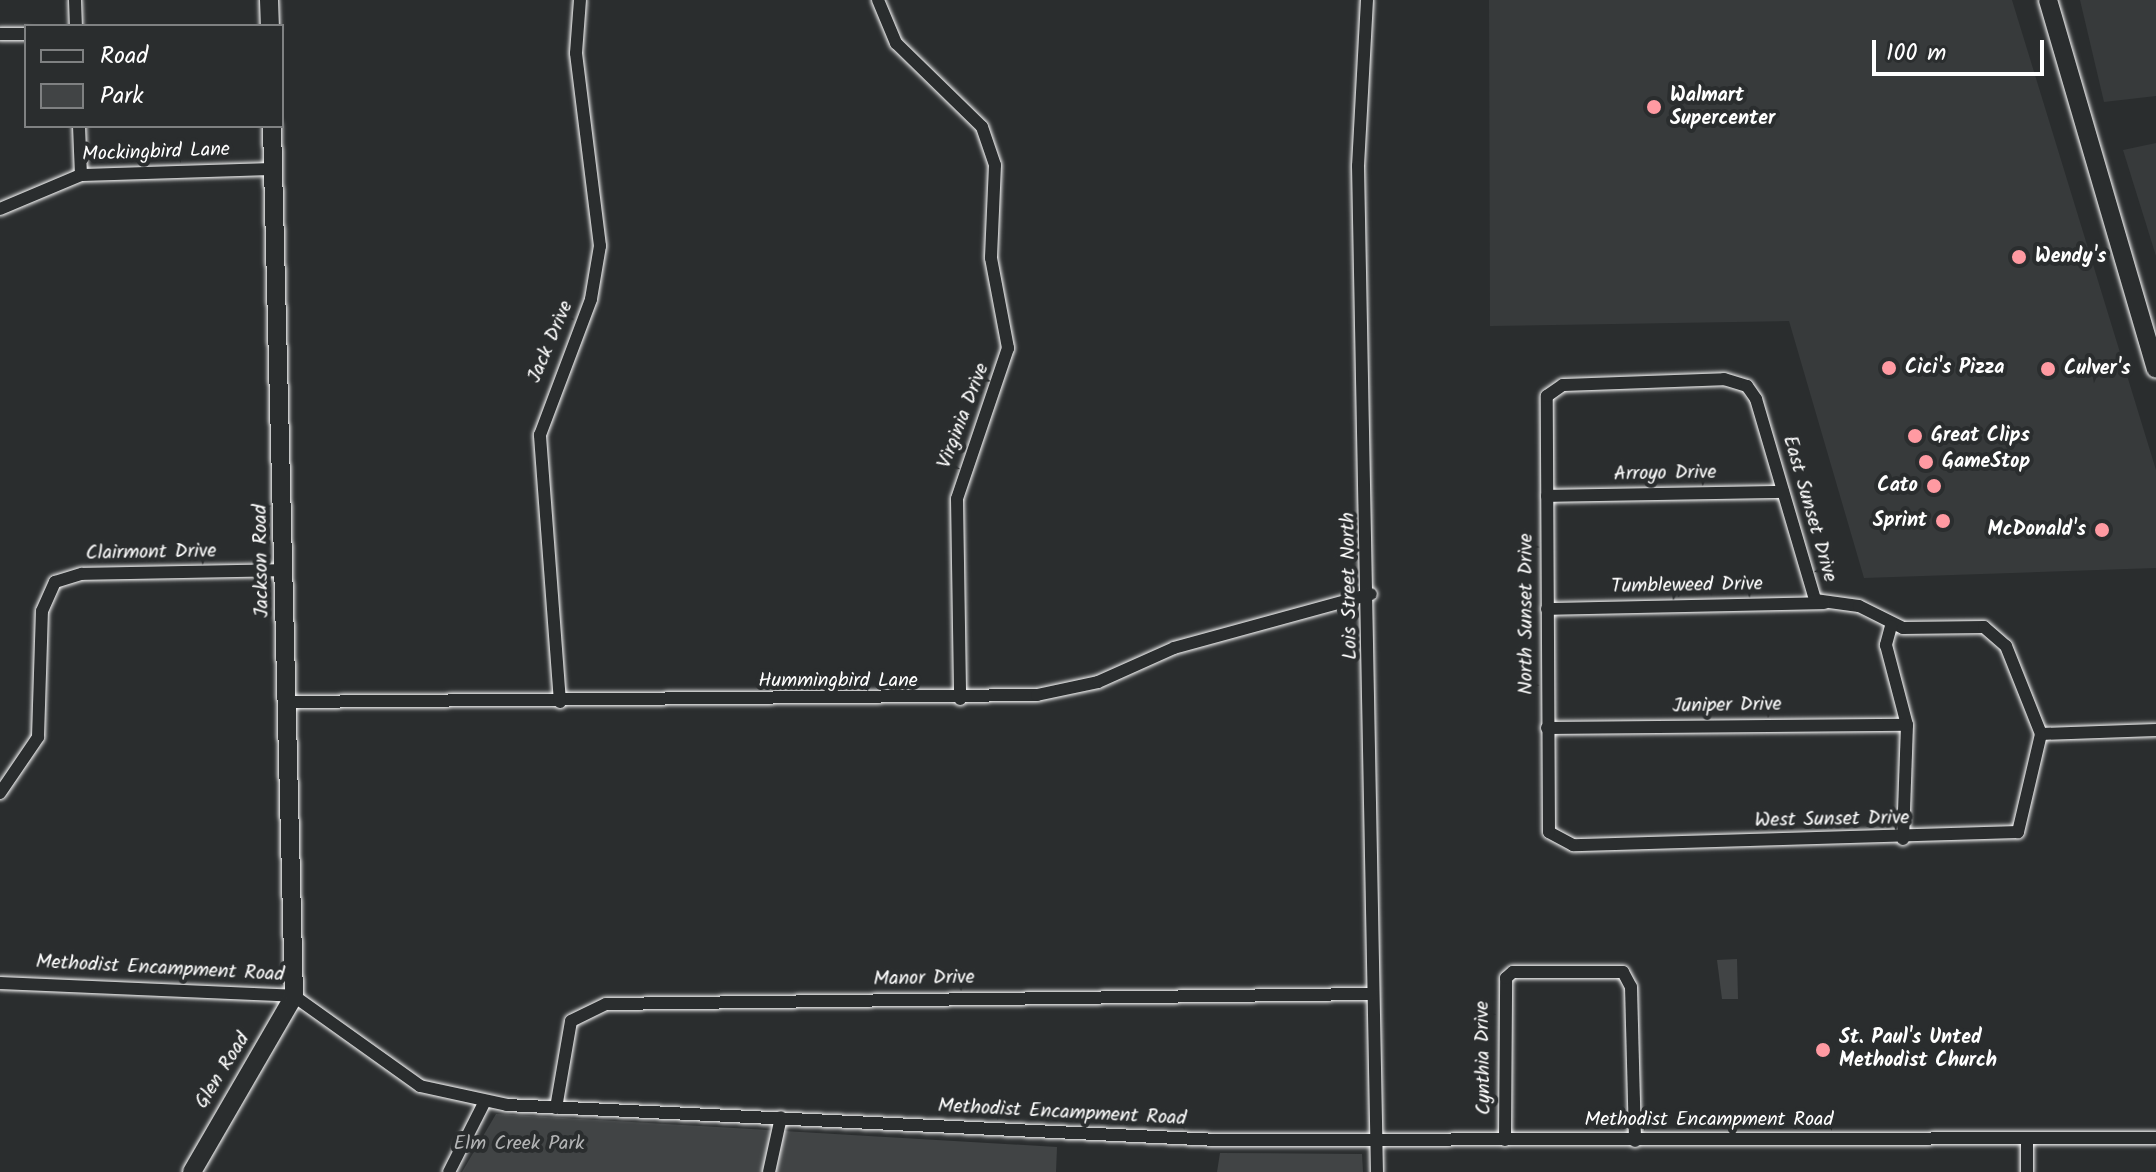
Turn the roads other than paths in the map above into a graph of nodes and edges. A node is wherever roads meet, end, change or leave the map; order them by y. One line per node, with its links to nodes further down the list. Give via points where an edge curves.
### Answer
1 (75, 0): 7 (street)
2 (269, 0): 8 (street)
3 (580, 0): 27 (street, Jack Drive, via 576,53 600,246 591,299 540,435)
4 (878, 0): 25 (street, Virginia Drive, via 896,43 982,127 995,165 991,258 1008,348 957,499)
5 (1367, 0): 21 (street, Lois Street North, via 1358,166)
6 (2048, 0): 16 (street)
7 (76, 24)
8 (270, 24)
9 (0, 34): 10 (street)
10 (24, 34)
11 (79, 128): 14 (street)
12 (272, 128): 13 (street, Jackson Road)
13 (273, 169): 14 (street, Mockingbird Lane); 20 (street, Jackson Road)
14 (81, 175): 15 (street, Mockingbird Lane)
15 (0, 209)
16 (2156, 369)
17 (1547, 396): 18 (street, East Sunset Drive, via 1563,385 1740,382 1756,399); 19 (street, North Sunset Drive)
18 (1783, 492): 19 (street, Arroyo Drive); 22 (street, East Sunset Drive, via 1815,600)
19 (1547, 496): 23 (street, North Sunset Drive)
20 (285, 570): 26 (street, Jackson Road); 32 (street, Clairmont Drive, via 82,574 55,582 42,611 38,737)
21 (1371, 594): 25 (street, Hummingbird Lane, via 1174,648 1068,691); 36 (street, Lois Street North)
22 (1827, 603): 23 (street, Tumbleweed Drive); 24 (street, East Sunset Drive, via 1859,606)
23 (1547, 609): 29 (street, North Sunset Drive)
24 (1891, 626): 28 (street, via 1886,645); 31 (street, East Sunset Drive, via 1995,632)
25 (960, 699): 27 (street, Hummingbird Lane)
26 (287, 702): 27 (street, Hummingbird Lane); 37 (street, Jackson Road)
27 (560, 702)
28 (1907, 725): 29 (street, Juniper Drive); 34 (street)
29 (1547, 728): 33 (street, North Sunset Drive)
30 (2156, 730): 31 (street)
31 (2041, 734): 34 (street, West Sunset Drive, via 2018,832)
32 (0, 793)
33 (1549, 832): 34 (street, West Sunset Drive, via 1573,845)
34 (1903, 839)
35 (0, 983): 37 (street, Methodist Encampment Road)
36 (1372, 994): 39 (street, Manor Drive, via 606,1004 571,1021); 45 (street, Lois Street North)
37 (294, 996): 38 (street, Methodist Encampment Road, via 420,1086); 46 (street, Glen Road)
38 (484, 1103): 39 (street, Methodist Encampment Road); 47 (street)
39 (556, 1108): 40 (street, Methodist Encampment Road)
40 (781, 1117): 45 (street, Methodist Encampment Road); 48 (street)
41 (2027, 1138): 42 (street, Methodist Encampment Road); 44 (street, Methodist Encampment Road); 50 (street)
42 (2156, 1138)
43 (1505, 1140): 44 (street, Methodist Encampment Road); 44 (street, Cynthia Drive, via 1506,978 1513,972 1623,972 1631,987); 45 (street, Methodist Encampment Road)
44 (1635, 1141)
45 (1377, 1143): 49 (street, Lois Street North)
46 (192, 1172)
47 (449, 1172)
48 (769, 1172)
49 (1377, 1172)
50 (2027, 1172)

